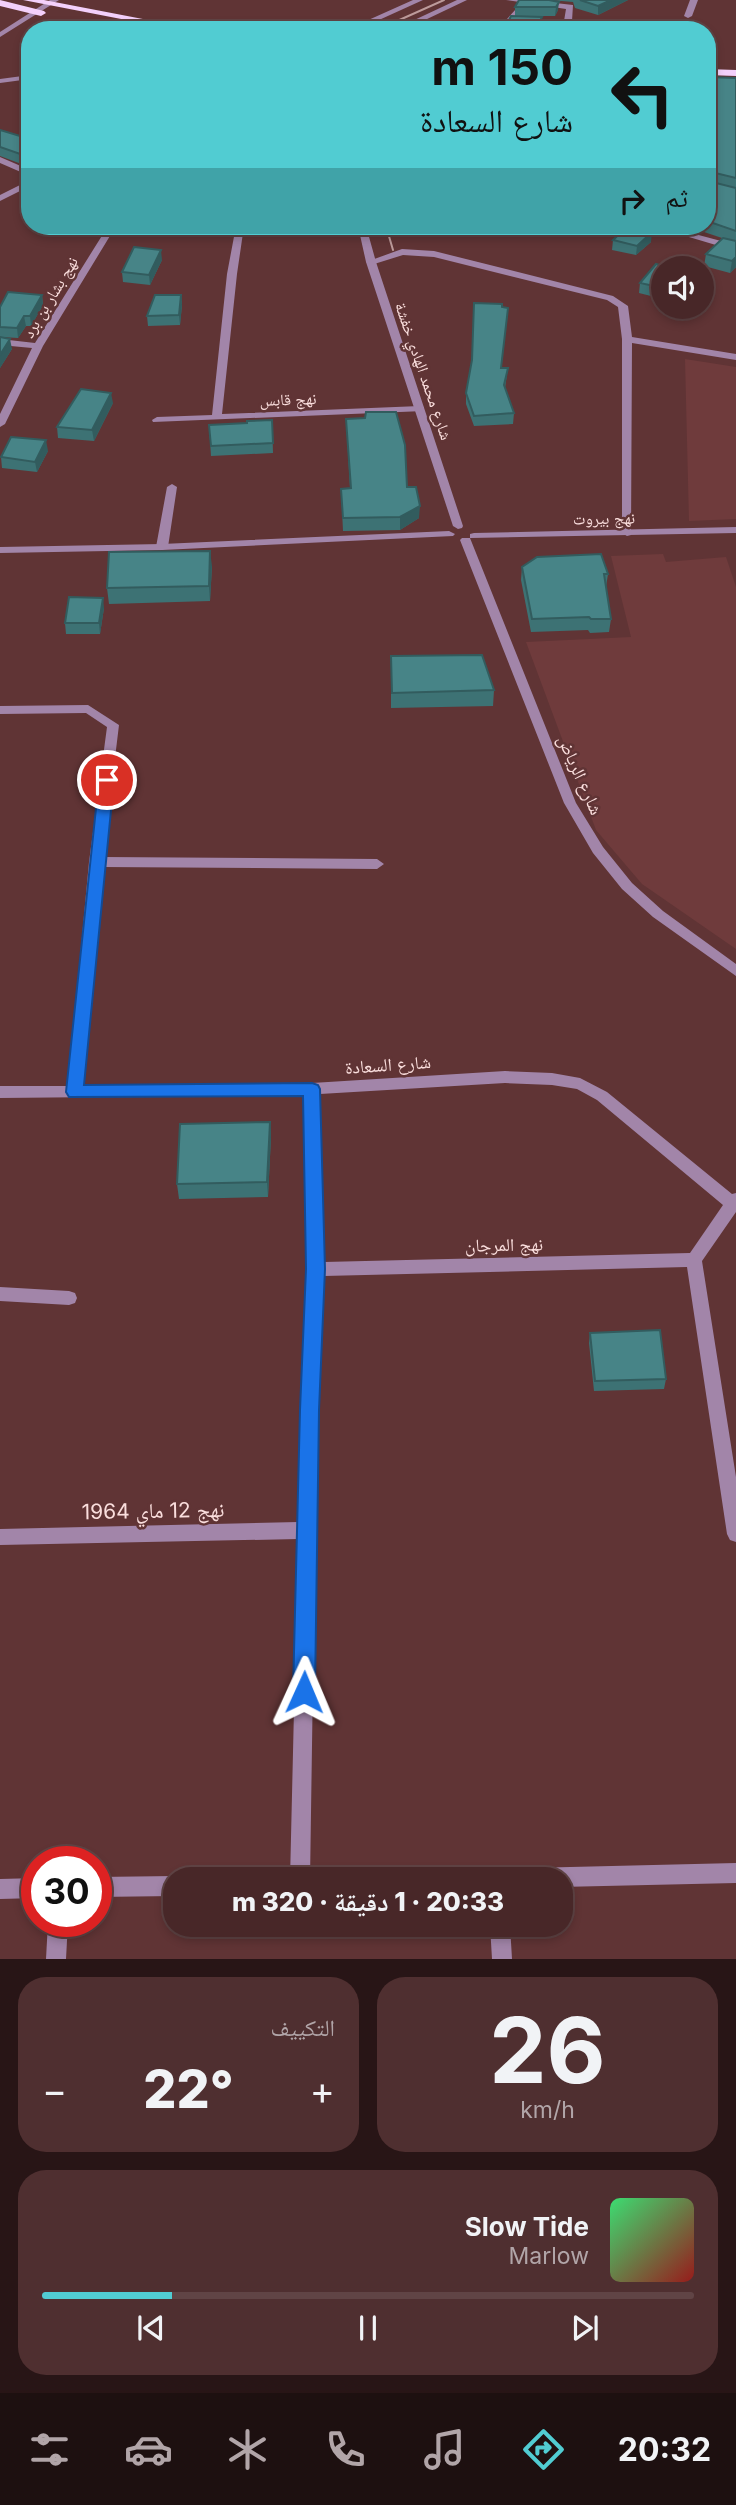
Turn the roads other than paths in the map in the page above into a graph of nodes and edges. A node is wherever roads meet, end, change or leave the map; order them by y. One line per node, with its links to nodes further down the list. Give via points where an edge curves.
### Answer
1 (28, 0): 7 (main road)
2 (419, 0): 17 (street)
3 (463, 0): 18 (street)
4 (510, 0): 9 (street)
5 (567, 0): 10 (street)
6 (694, 0): 12 (street)
7 (52, 2): 11 (street); 16 (main road)
8 (0, 3): 11 (main road)
9 (525, 4): 10 (street); 13 (street)
10 (558, 5): 20 (street, via 572,9)
11 (37, 12): 14 (street); 15 (main road)
12 (688, 16)
13 (511, 20): 19 (street)
14 (23, 21)
15 (84, 21)
16 (149, 21)
17 (371, 21)
18 (418, 21)
19 (530, 21)
20 (569, 21)
21 (21, 22): 22 (street)
22 (0, 35)
23 (716, 72): 24 (main road)
24 (736, 73)
25 (21, 78): 26 (street)
26 (0, 81)
27 (0, 160): 28 (street)
28 (21, 168)
29 (21, 188): 30 (street)
30 (0, 198)
31 (106, 235): 39 (street, نهج بشار بن برد)
32 (238, 235): 42 (street)
33 (364, 235): 36 (street, شارع محمد الهادي خفشة)
34 (689, 235): 35 (street)
35 (736, 248)
36 (371, 262): 37 (street, via 402,252 434,254 610,298 625,311); 41 (street, شارع محمد الهادي خفشة)
37 (627, 339): 40 (street); 48 (street)
38 (0, 342): 39 (street)
39 (38, 346): 44 (street, نهج بشار بن برد)
40 (736, 357)
41 (420, 410): 42 (street, نهج قابس); 46 (street, شارع محمد الهادي خفشة)
42 (217, 417): 43 (street, نهج قابس)
43 (157, 420)
44 (0, 424)
45 (172, 487): 50 (street)
46 (454, 530): 49 (street, via 471,528); 50 (street)
47 (736, 530): 48 (street, نهج بيروت)
48 (627, 533): 49 (street, نهج بيروت)
49 (470, 538): 55 (street, شارع الرياض, via 570,803 598,850 658,914)
50 (162, 547): 51 (street)
51 (0, 550)
52 (0, 710): 53 (street, via 88,709 113,724)
53 (96, 862): 54 (street); 58 (street)
54 (377, 864)
55 (736, 971)
56 (312, 1089): 58 (street, شارع السعادة); 59 (street, شارع السعادة, via 505,1077 580,1084 602,1096); 61 (street)
57 (0, 1092): 58 (street, شارع السعادة)
58 (75, 1092)
59 (735, 1203): 60 (street)
60 (694, 1259): 61 (street, نهج المرجان); 65 (street)
61 (316, 1269): 64 (street)
62 (0, 1294): 63 (street)
63 (69, 1298)
64 (308, 1530): 66 (street, نهج 12 ماي 1964); 67 (street)
65 (736, 1534)
66 (0, 1537)
67 (300, 1867)
68 (736, 1873): 69 (street)
69 (573, 1877)
70 (163, 1886): 71 (street)
71 (112, 1887)
72 (21, 1888): 73 (street)
73 (0, 1889)
74 (57, 1937): 76 (street)
75 (501, 1937): 77 (street)
76 (56, 1959)
77 (502, 1959)

